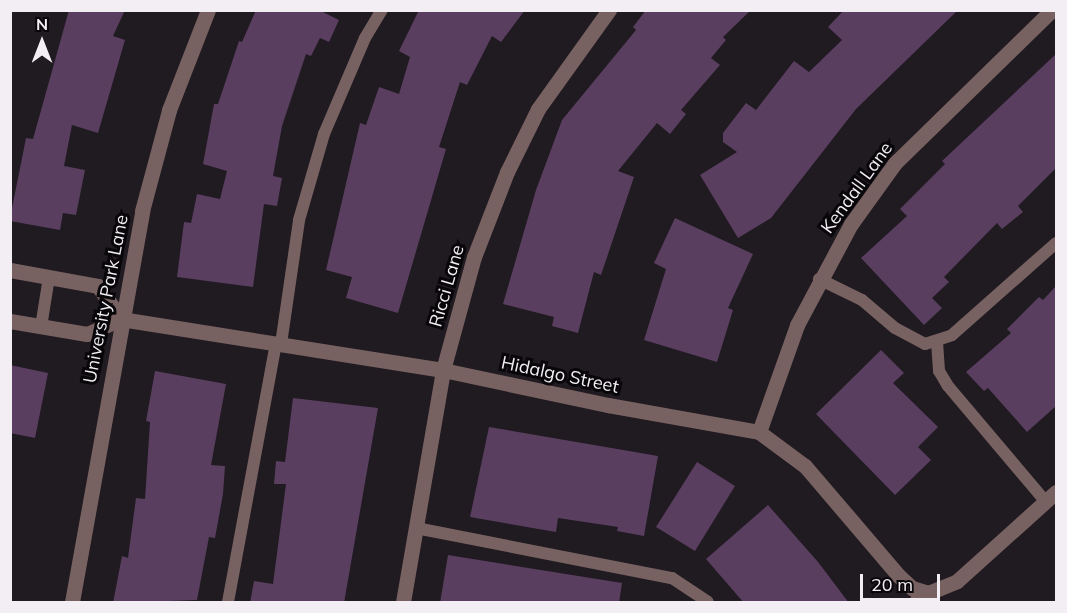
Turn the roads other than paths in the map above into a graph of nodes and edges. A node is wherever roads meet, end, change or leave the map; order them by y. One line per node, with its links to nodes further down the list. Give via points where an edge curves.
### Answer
1 (208, 10): 9 (street, University Park Lane, via 169,110 142,211)
2 (382, 10): 13 (lane, via 365,38 324,134 299,220)
3 (609, 10): 14 (street, Ricci Lane, via 538,109 507,172 474,257)
4 (1052, 10): 8 (street, Kendall Lane, via 895,163 850,224)
5 (1056, 243): 12 (lane, via 952,335)
6 (10, 270): 7 (street)
7 (50, 277): 9 (street, via 98,286); 11 (lane)
8 (819, 279): 12 (lane, via 862,300 912,339 925,344); 15 (street, Kendall Lane, via 796,325)
9 (120, 319): 11 (street, via 87,334); 13 (street, Hidalgo Street); 19 (street, University Park Lane)
10 (10, 321): 11 (street)
11 (41, 327)
12 (937, 342): 16 (lane, via 939,371 948,386)
13 (279, 344): 14 (street, Hidalgo Street); 20 (lane)
14 (443, 370): 15 (street, Hidalgo Street); 17 (street, Ricci Lane)
15 (759, 432): 18 (street, Hidalgo Street, via 805,466 899,576)
16 (1051, 497): 18 (street, via 957,581)
17 (416, 528): 21 (street, Ricci Lane); 22 (lane, via 672,578)
18 (921, 595)
19 (72, 603)
20 (228, 603)
21 (403, 603)
22 (708, 603)

